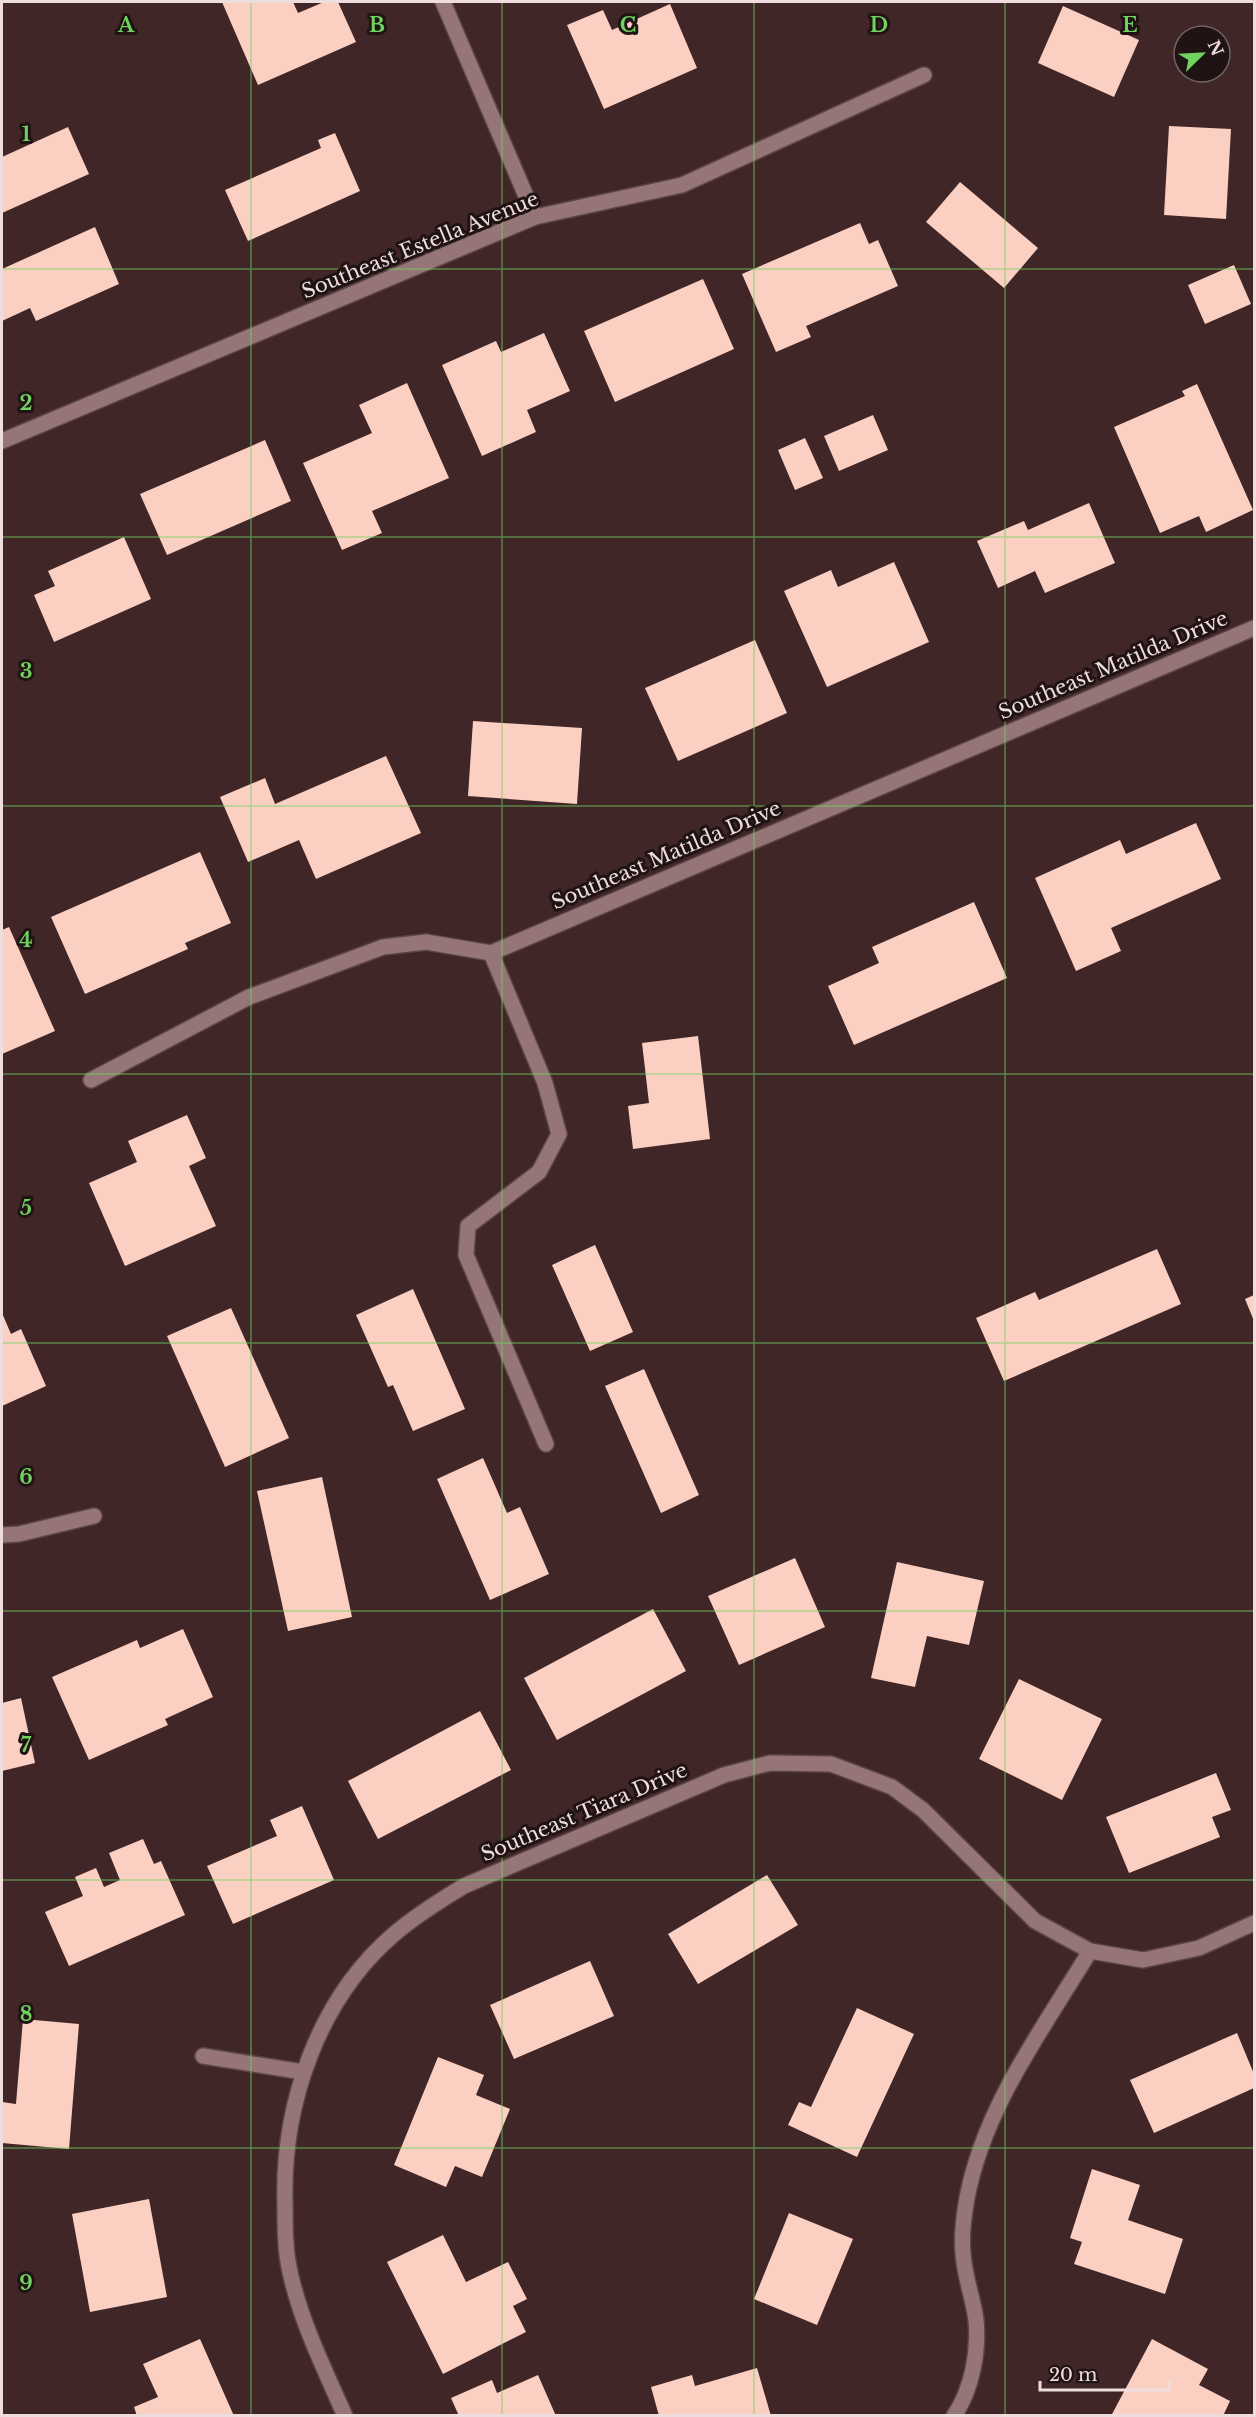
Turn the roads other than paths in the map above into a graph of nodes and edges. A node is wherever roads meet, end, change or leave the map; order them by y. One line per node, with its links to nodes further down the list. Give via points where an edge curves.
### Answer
1 (443, 2): 3 (street)
2 (924, 75): 3 (street, Southeast Estella Avenue, via 682,185)
3 (535, 217): 4 (street, Southeast Estella Avenue)
4 (2, 441)
5 (1254, 628): 6 (street, Southeast Matilda Drive)
6 (491, 953): 7 (street, via 426,942 383,946 249,997); 8 (street, via 545,1083 559,1134 539,1172 468,1226 466,1255)
7 (91, 1080)
8 (546, 1444)
9 (94, 1516): 10 (street)
10 (2, 1535)
11 (1254, 1923): 12 (street, Southeast Tiara Drive, via 1199,1948 1143,1960)
12 (1090, 1951): 14 (street, Southeast Tiara Drive, via 1035,1921 923,1810 892,1787 831,1764 770,1763 724,1775 464,1886 434,1904 392,1936 356,1976 327,2019); 16 (street, via 1005,2092 978,2154 967,2199 963,2252 976,2320 975,2360 963,2402)
13 (203, 2056): 14 (street)
14 (303, 2072): 15 (street, Southeast Tiara Drive, via 290,2118 284,2170 289,2270 308,2333)
15 (345, 2415)
16 (954, 2415)

